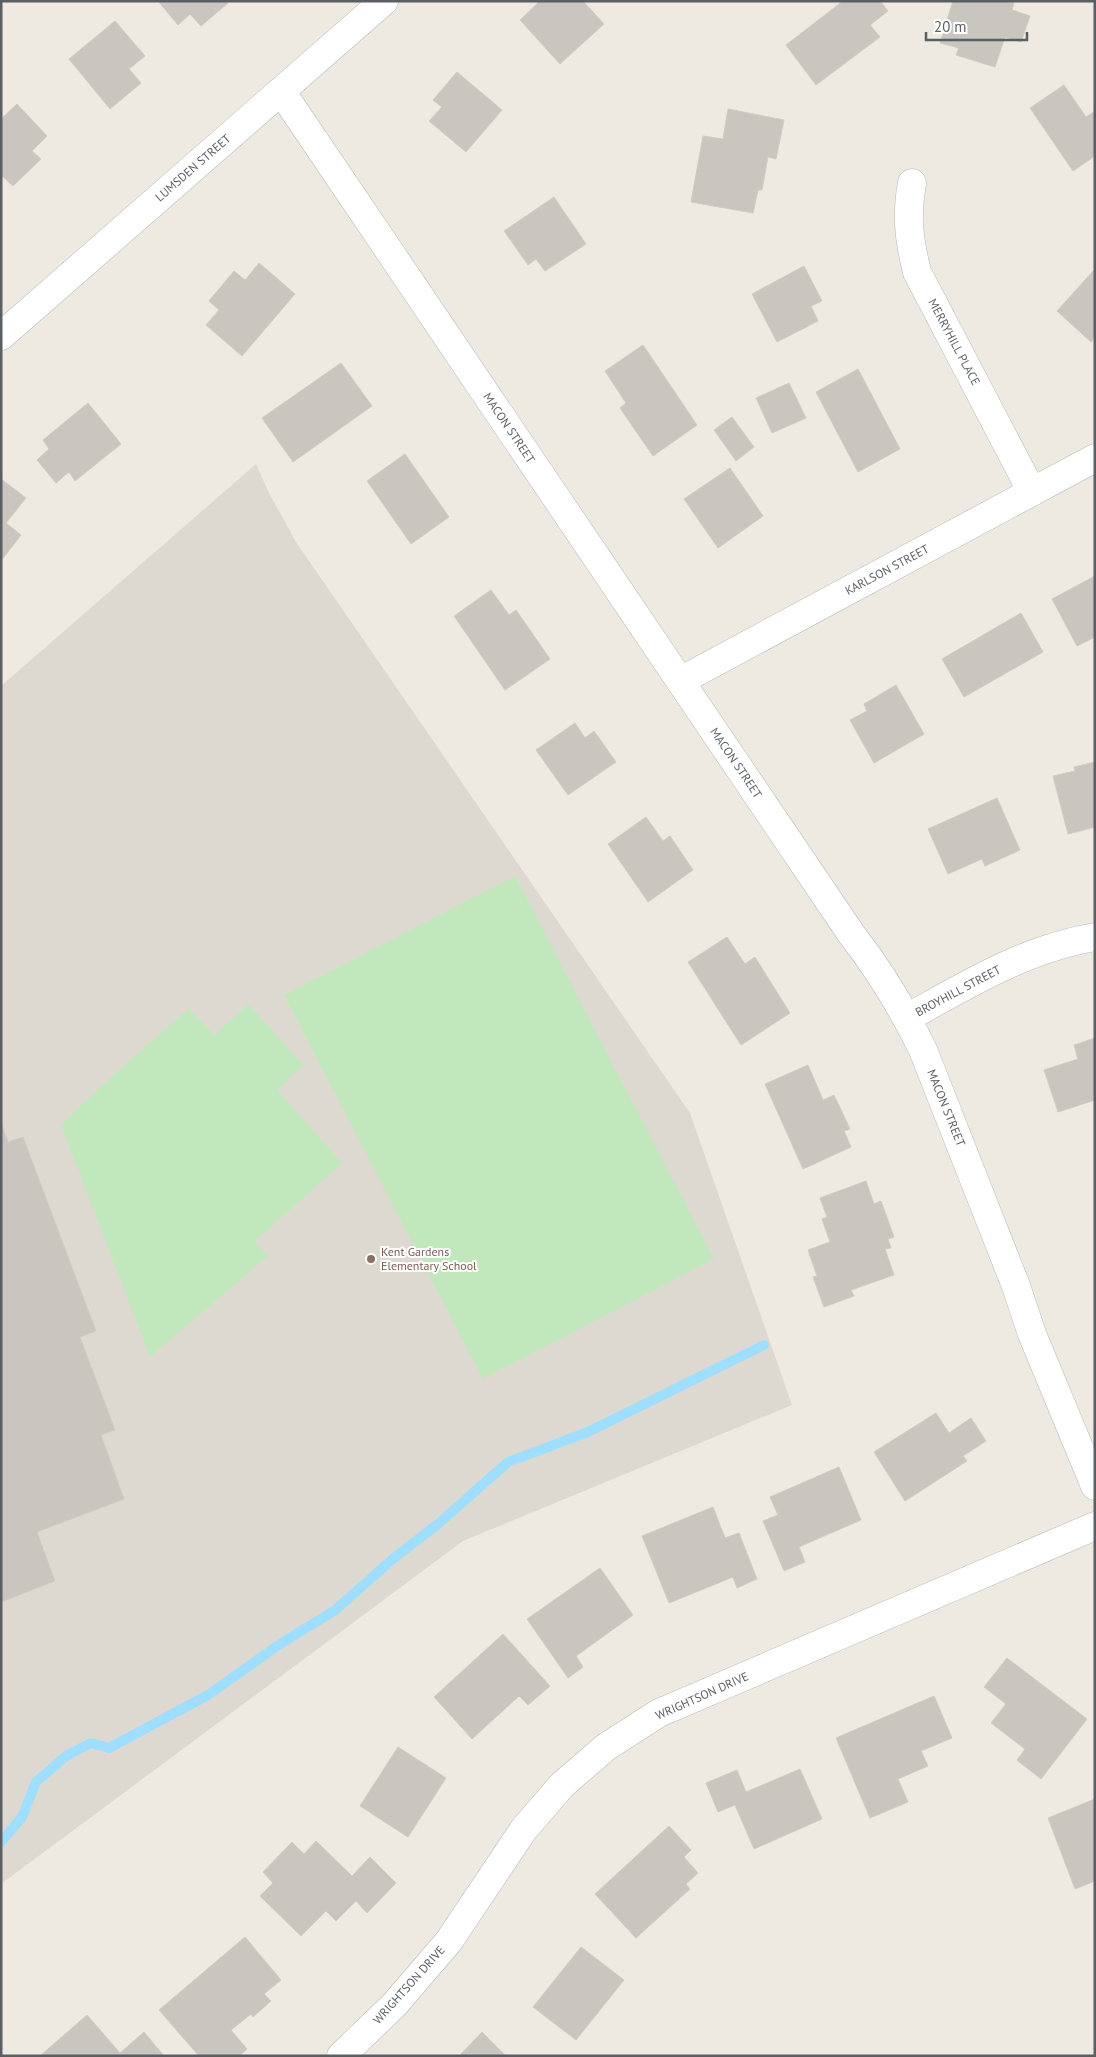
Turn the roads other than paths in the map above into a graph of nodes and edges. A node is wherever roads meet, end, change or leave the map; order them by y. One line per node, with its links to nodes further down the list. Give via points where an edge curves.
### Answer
1 (384, 1): 2 (street, LUMSDEN STREET)
2 (281, 92): 4 (street, LUMSDEN STREET); 7 (street, MACON STREET)
3 (912, 183): 6 (street, MERRYHILL PLACE, via 909,236 917,272)
4 (1, 336)
5 (1095, 458): 6 (street, KARLSON STREET)
6 (1032, 492): 7 (street, KARLSON STREET)
7 (680, 681): 9 (street, MACON STREET)
8 (1095, 937): 9 (street, BROYHILL STREET, via 1042,951 990,972)
9 (907, 1018): 10 (street, MACON STREET, via 923,1050 1032,1334)
10 (1095, 1486)
11 (1095, 1526): 12 (street, WRIGHTSON DRIVE, via 659,1713 606,1746 562,1785 524,1829 449,1940 395,2004)
12 (341, 2056)

